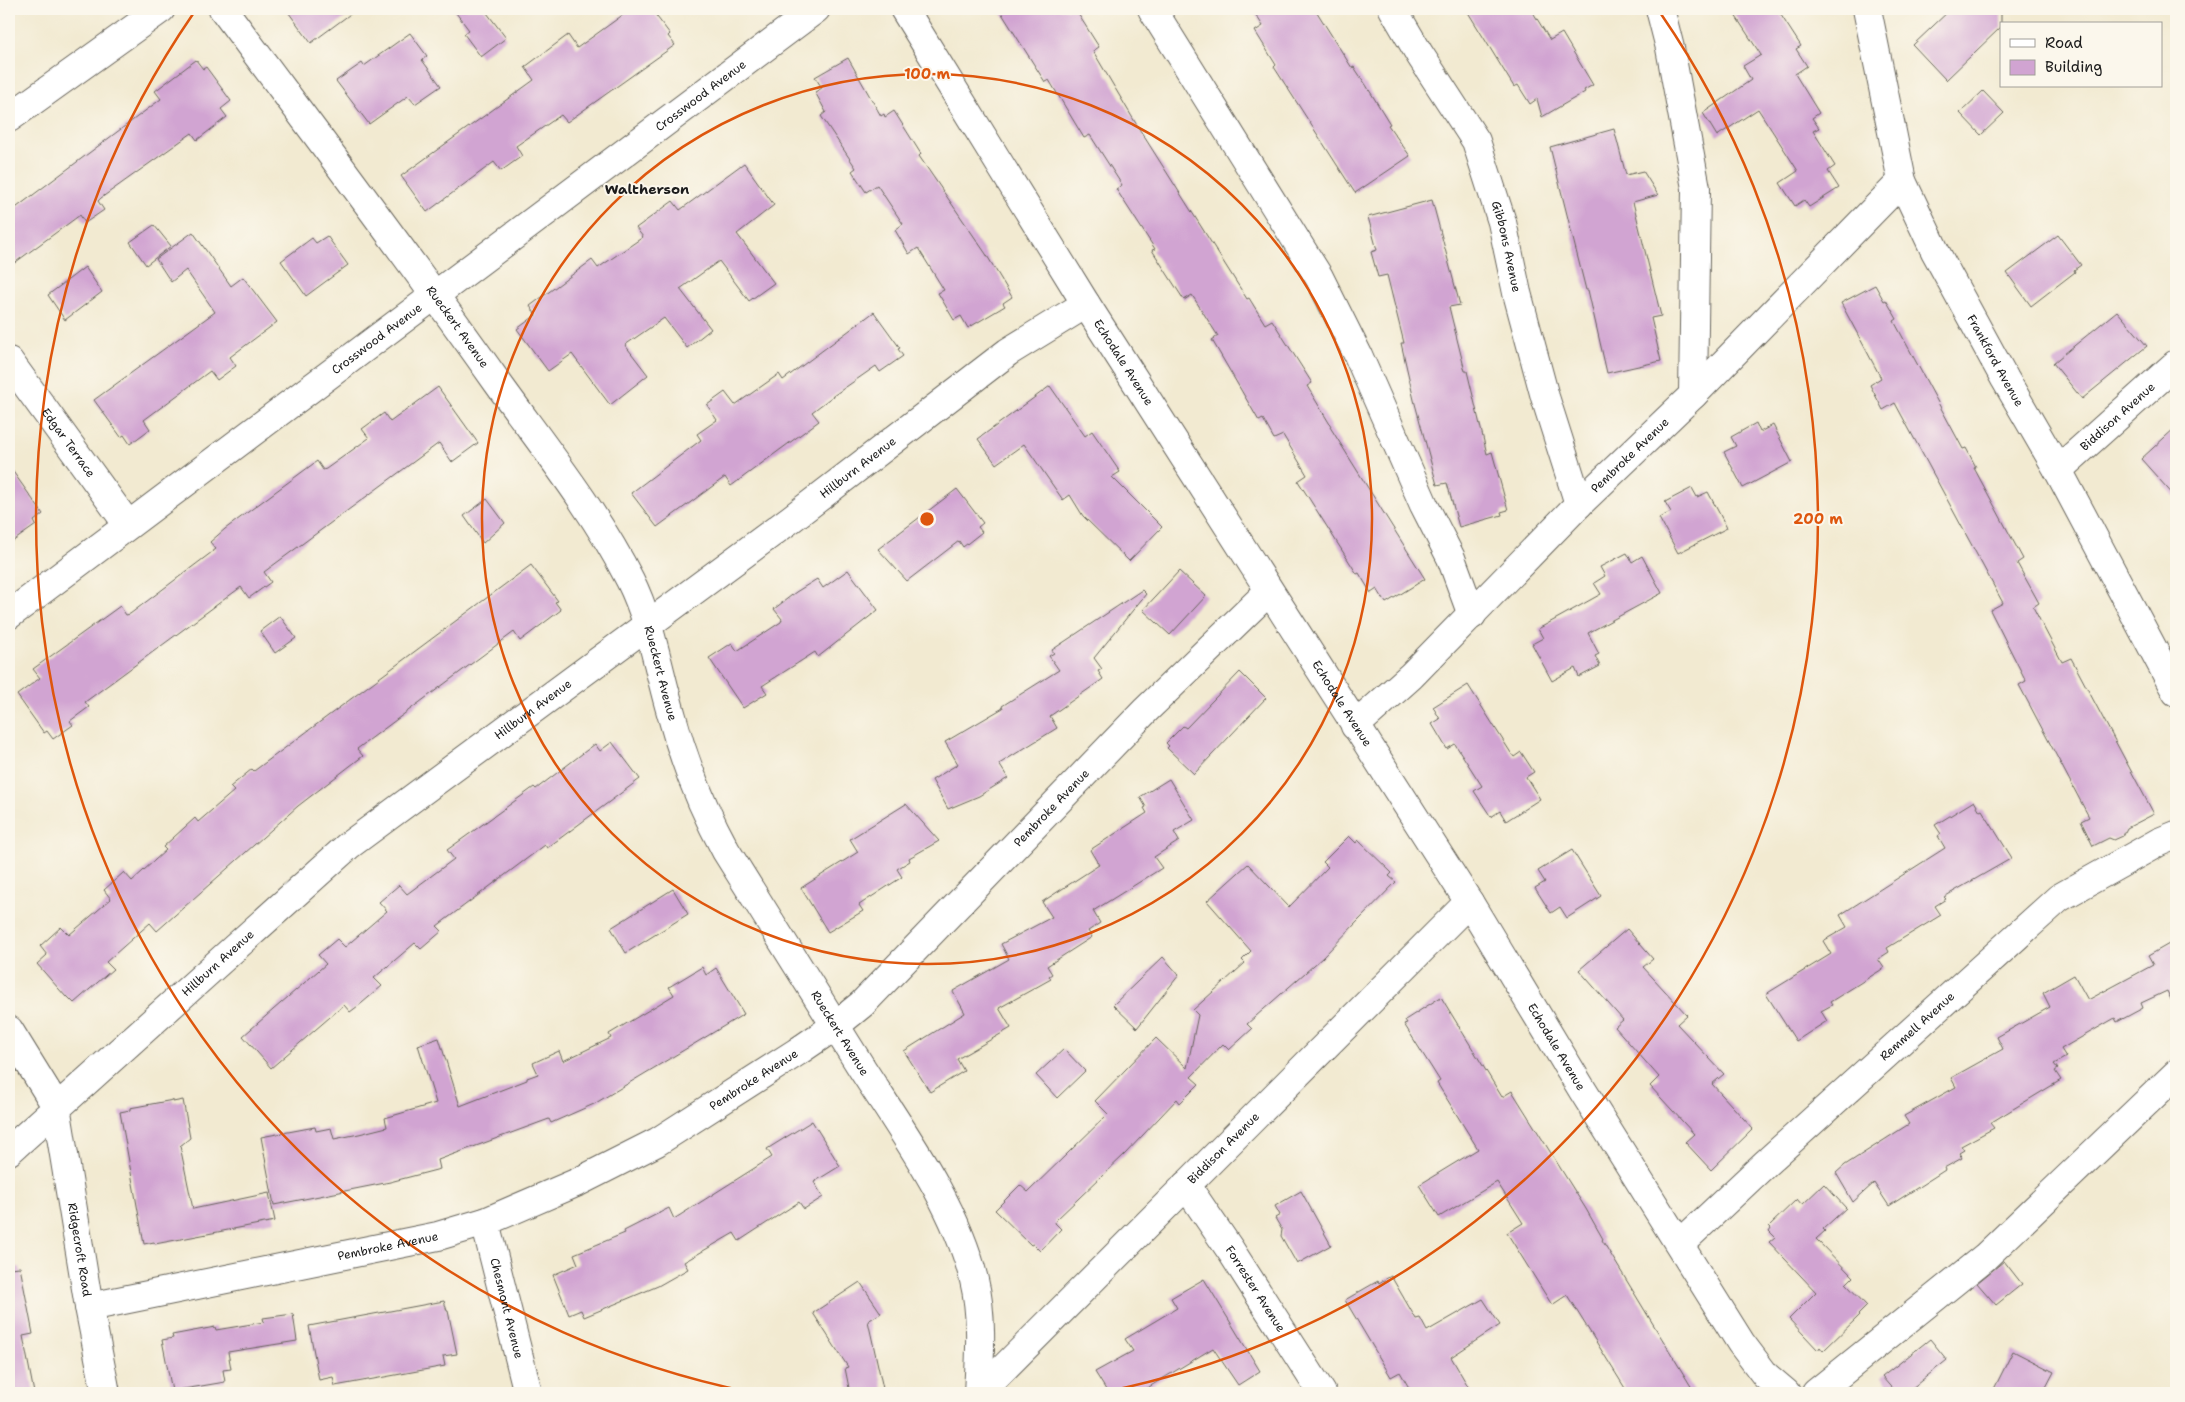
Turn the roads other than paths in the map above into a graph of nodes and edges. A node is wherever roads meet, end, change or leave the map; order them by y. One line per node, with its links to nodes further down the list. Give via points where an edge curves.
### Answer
1 (161, 9): 9 (street)
2 (223, 9): 11 (street, Rueckert Avenue)
3 (816, 9): 11 (street, Crosswood Avenue)
4 (904, 9): 12 (street, Echodale Avenue)
5 (1152, 9): 21 (street, via 1319,277 1451,558)
6 (1393, 9): 17 (street, Gibbons Avenue, via 1476,141 1502,222 1545,397)
7 (1660, 9): 15 (street, via 1696,188)
8 (1867, 9): 10 (street, Frankford Avenue)
9 (9, 118)
10 (1902, 181): 15 (street, Pembroke Avenue); 16 (street, Frankford Avenue, via 1934,251)
11 (435, 295): 18 (street, Crosswood Avenue); 22 (street, Rueckert Avenue, via 593,517 631,582)
12 (1086, 304): 19 (street, Echodale Avenue); 22 (street, Hillburn Avenue, via 1008,352)
13 (9, 361): 18 (street, Edgar Terrace)
14 (2176, 364): 16 (street, Biddison Avenue)
15 (1693, 395): 17 (street, Pembroke Avenue)
16 (2058, 470): 23 (street, Frankford Avenue)
17 (1579, 504): 21 (street, Pembroke Avenue)
18 (128, 525): 20 (street, Crosswood Avenue)
19 (1268, 592): 24 (street, Echodale Avenue); 27 (street, Pembroke Avenue, via 1146,710 862,1004)
20 (9, 615)
21 (1472, 615): 24 (street, Pembroke Avenue)
22 (647, 625): 27 (street, Rueckert Avenue, via 684,760 704,809 726,851); 30 (street, Hillburn Avenue, via 348,846)
23 (2176, 692)
24 (1355, 726): 26 (street, Echodale Avenue)
25 (2176, 835): 34 (street, Remmell Avenue, via 2059,898)
26 (1469, 902): 32 (street, Biddison Avenue); 34 (street, Echodale Avenue)
27 (835, 1026): 33 (street, Pembroke Avenue, via 657,1142 578,1182); 38 (street, Rueckert Avenue, via 918,1157 965,1248 979,1318)
28 (9, 1030): 30 (street)
29 (2176, 1074): 41 (street, via 1984,1257)
30 (56, 1106): 31 (street, Hillburn Avenue); 35 (street, Ridgecroft Road)
31 (9, 1150)
32 (1186, 1185): 38 (street, Biddison Avenue); 39 (street, Forrester Avenue)
33 (485, 1222): 35 (street, Pembroke Avenue, via 438,1236); 37 (street, Chesmont Avenue)
34 (1680, 1244): 40 (street, Echodale Avenue, via 1742,1343 1766,1376)
35 (89, 1307): 36 (street, Ridgecroft Road)
36 (106, 1393)
37 (528, 1393)
38 (979, 1393)
39 (1322, 1393)
40 (1786, 1393)
41 (1816, 1393)

